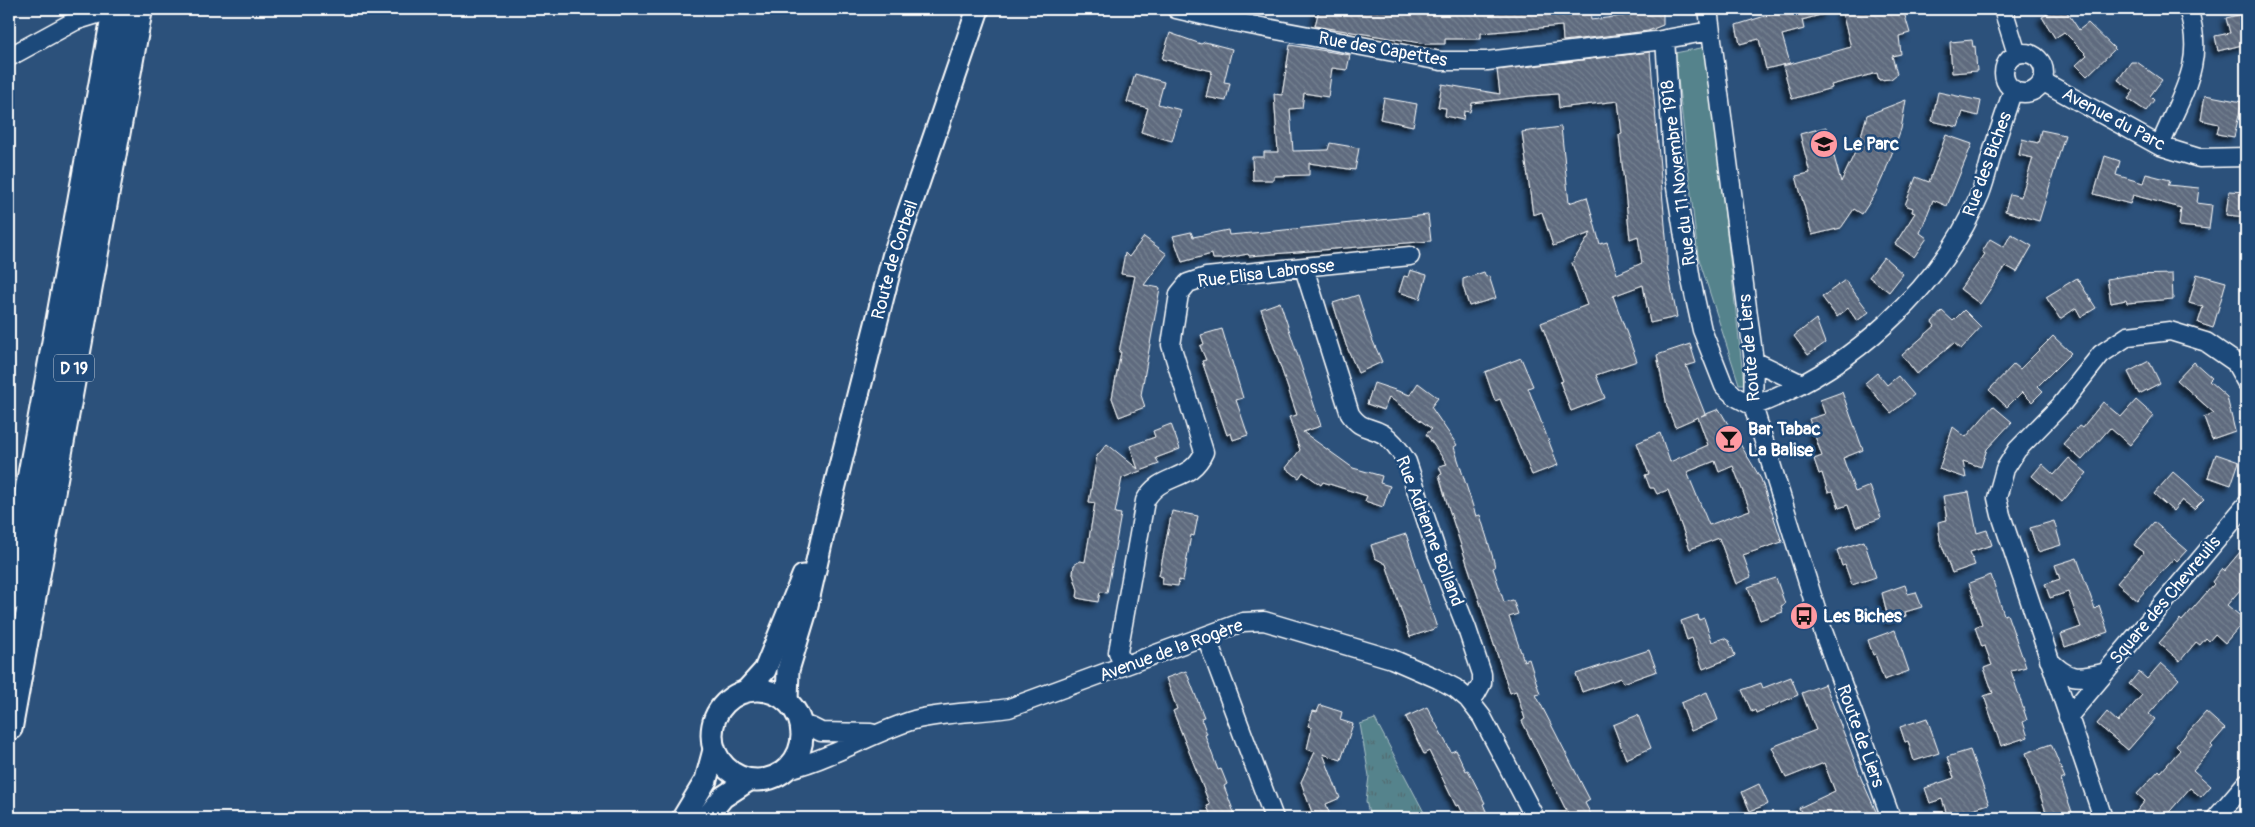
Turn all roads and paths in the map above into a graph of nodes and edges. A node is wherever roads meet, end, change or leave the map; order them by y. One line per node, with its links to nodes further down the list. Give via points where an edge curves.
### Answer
1 (115, 9): 8 (street); 25 (main road, D 19)
2 (139, 9): 35 (main road, D 19)
3 (978, 9): 24 (street, Route de Corbeil, via 893,257)
4 (1176, 9): 10 (street, Rue des Capettes, via 1441,61 1487,62)
5 (1708, 9): 9 (street, Route de Liers)
6 (2003, 9): 11 (street)
7 (2188, 9): 15 (street, via 2194,54 2191,75)
8 (76, 15): 12 (street)
9 (1710, 31): 10 (street, Rue des Capettes); 19 (street, Route de Liers)
10 (1665, 40): 22 (street, Rue du 11 Novembre 1918, via 1674,175 1702,330 1724,386)
11 (2017, 54): 13 (street, via 2026,53 2040,61 2044,69); 14 (street, via 2010,59 2004,75)
12 (9, 57)
13 (2042, 81): 14 (street, via 2029,92); 15 (street, Avenue du Parc)
14 (2013, 89): 21 (street, Rue des Biches, via 1980,193 1960,235 1936,271 1902,309 1863,343)
15 (2160, 146): 16 (street, Avenue du Parc, via 2199,158)
16 (2246, 157)
17 (1410, 256): 18 (street, Rue Elisa Labrosse)
18 (1304, 268): 28 (street, Rue Elisa Labrosse, via 1206,277 1188,283 1179,294 1171,345 1204,452 1198,464 1152,489 1145,501 1118,652); 31 (street, Rue Adrienne Bolland, via 1350,414 1358,425 1384,435 1399,448 1407,462 1482,674 1482,683 1476,694)
19 (1754, 361): 21 (street); 22 (street, Route de Liers)
20 (2246, 382): 27 (street, via 2235,362 2206,342 2170,331 2128,336 2101,354 2061,405 2017,450 2005,469 1997,498)
21 (1802, 384): 22 (street, Rue des Biches)
22 (1753, 406): 45 (street, Route de Liers, via 1823,631)
23 (2246, 505): 29 (street, Square des Chevreuils)
24 (827, 517): 30 (street, Route de Corbeil, via 765,670); 32 (street, Route de Corbeil, via 805,614 788,670)
25 (9, 598)
26 (1206, 636): 28 (street, Avenue de la Rogère); 31 (street, Avenue de la Rogère, via 1243,622 1264,621 1392,659 1438,679); 43 (street)
27 (2049, 660): 29 (street, Square des Chevreuils, via 2061,672 2074,676 2084,678); 33 (street)
28 (1123, 666): 36 (street, Avenue de la Rogère, via 1009,708 914,720)
29 (2103, 673): 33 (street, Square des Chevreuils)
30 (746, 691): 32 (street, via 761,689); 37 (street, via 732,696 717,713 711,735)
31 (1468, 699): 44 (street, Avenue de la Rogère, via 1482,717)
32 (787, 701): 34 (street)
33 (2068, 717): 46 (street)
34 (801, 725): 36 (street, Avenue de la Rogère, via 827,733); 38 (street, via 800,750)
35 (9, 726)
36 (879, 733): 38 (street, Avenue de la Rogère, via 828,756)
37 (714, 750): 39 (street, via 727,770); 41 (street, via 706,780)
38 (785, 770): 39 (street, via 774,777)
39 (749, 780): 42 (street, via 724,797)
40 (2246, 783): 47 (street)
41 (683, 818)
42 (706, 818)
43 (1274, 818)
44 (1535, 818)
45 (1890, 818)
46 (2103, 818)
47 (2216, 818)

